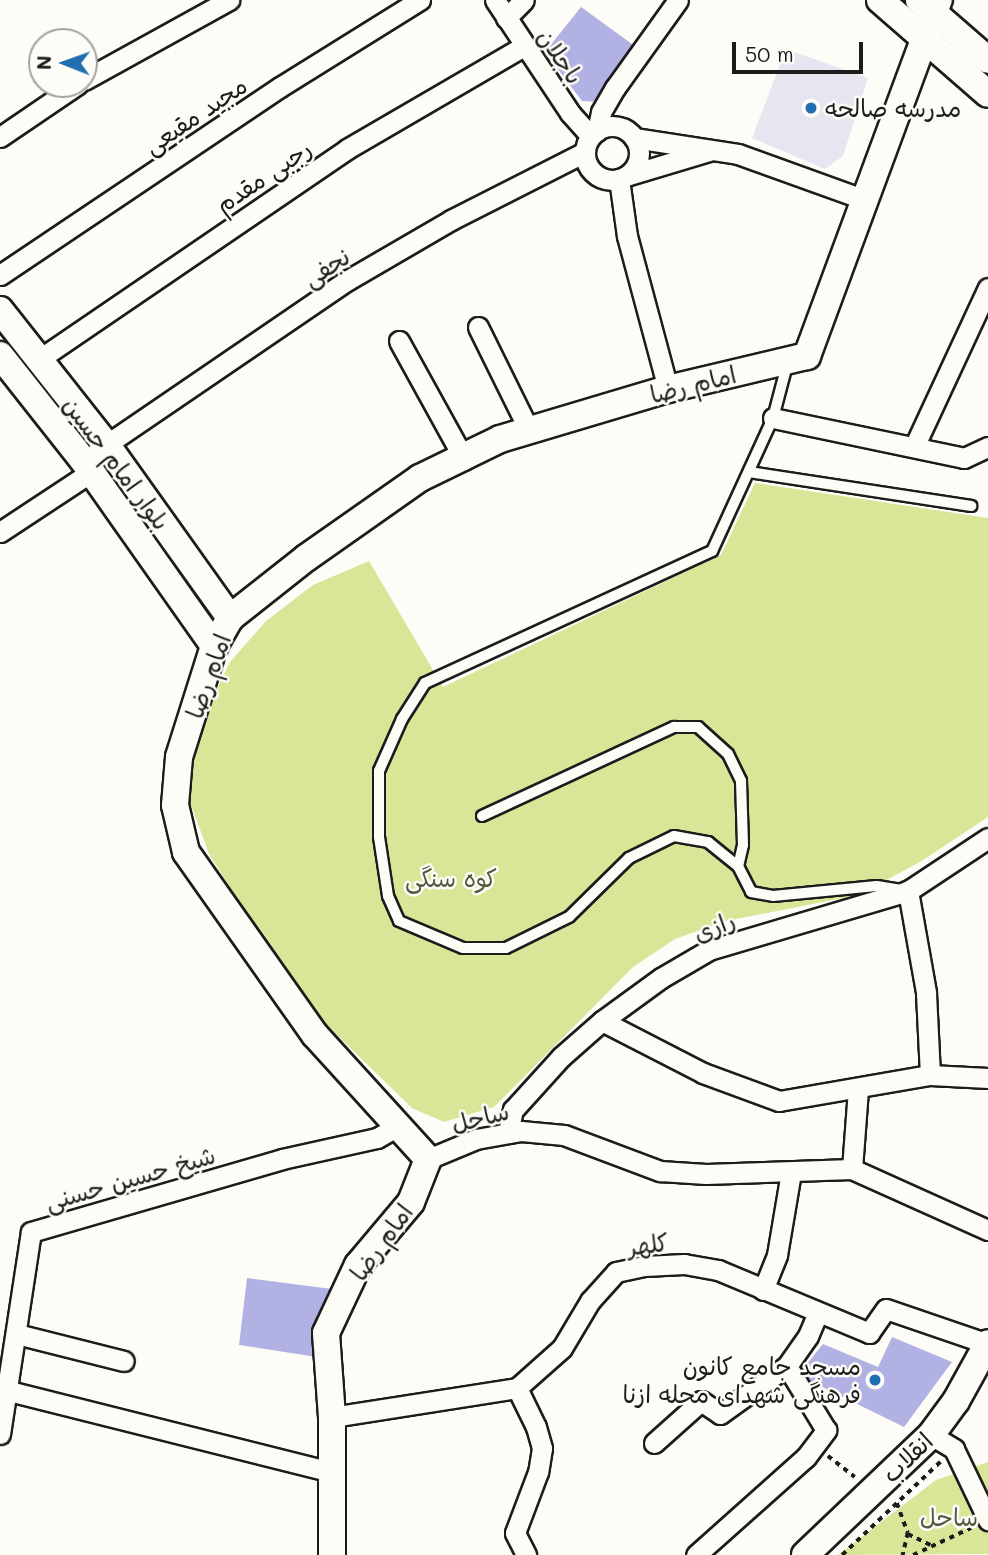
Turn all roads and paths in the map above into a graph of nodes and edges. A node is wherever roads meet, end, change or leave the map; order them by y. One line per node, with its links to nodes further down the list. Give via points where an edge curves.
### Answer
1 (229, 0): 12 (street)
2 (421, 0): 21 (street, مجید مقیعی, via 280,87)
3 (495, 0): 8 (street, باجلان)
4 (524, 0): 8 (street)
5 (678, 0): 17 (street, via 615,88)
6 (880, 0): 9 (street)
7 (931, 4): 9 (street, امام رضا); 11 (street)
8 (506, 18): 10 (street, باجلان)
9 (925, 39): 13 (street); 20 (street, امام رضا)
10 (524, 46): 17 (street, باجلان); 27 (street, رجبی مقدم, via 347,149)
11 (988, 60)
12 (98, 72)
13 (988, 94)
14 (57, 98): 15 (street)
15 (0, 136)
16 (634, 138): 17 (street, via 613,126); 18 (street); 19 (street, via 637,163)
17 (591, 140): 19 (street, via 586,160 595,174 611,180); 32 (street, نجفی, via 348,280)
18 (716, 149): 19 (street); 20 (street)
19 (623, 177): 29 (street, via 627,236)
20 (866, 200): 28 (street, امام رضا, via 807,356)
21 (0, 275)
22 (988, 288): 33 (street)
23 (0, 310): 27 (street, بلوار امام حسین)
24 (478, 327): 31 (street)
25 (399, 341): 35 (street)
26 (0, 355): 36 (street, بلوار امام حسین)
27 (38, 360): 32 (street, بلوار امام حسین)
28 (788, 361): 29 (street, امام رضا); 30 (lane)
29 (668, 389): 31 (street, امام رضا)
30 (774, 418): 33 (street); 37 (lane)
31 (529, 430): 35 (street, امام رضا)
32 (106, 444): 36 (street, نجفی); 40 (street, بلوار امام حسین)
33 (915, 445): 34 (street, via 964,458)
34 (988, 447)
35 (463, 457): 40 (street, امام رضا, via 420,478)
36 (87, 466): 39 (street, نجفی); 41 (street, بلوار امام حسین)
37 (749, 472): 38 (lane); 44 (lane, via 712,551 425,683 402,719 379,771 379,837 388,896 399,921 463,948 506,948 569,917 629,858 674,836 708,842)
38 (971, 506)
39 (0, 532)
40 (230, 618): 41 (street, امام رضا)
41 (214, 646): 50 (street, امام رضا, via 179,757 175,805 186,852 315,1035)
42 (482, 816): 44 (lane, via 674,727 698,727 728,754 741,781 743,845)
43 (988, 838): 45 (street, رازی)
44 (738, 866): 45 (lane, via 751,892 773,896 877,886)
45 (908, 891): 46 (street, رازی, via 709,950); 47 (street, via 926,992)
46 (602, 1021): 49 (street, via 703,1073 779,1101); 51 (street, رازی, via 531,1088 513,1110)
47 (930, 1075): 48 (street); 49 (street)
48 (988, 1078)
49 (858, 1089): 53 (street)
50 (398, 1126): 52 (street, امام رضا); 58 (street, شیخ حسین حسنی, via 377,1138 282,1159 31,1232)
51 (508, 1133): 52 (street, ساحل, via 476,1139); 54 (street, ساحل, via 564,1135 660,1171)
52 (428, 1159): 64 (street, امام رضا, via 411,1202 358,1265 326,1333)
53 (852, 1169): 54 (street, ساحل); 55 (street, ساحل)
54 (791, 1172): 56 (street, via 778,1255)
55 (988, 1230)
56 (763, 1290): 57 (street, کلهر); 62 (street, کلهر, via 718,1269 684,1264 616,1272 590,1301 562,1348)
57 (818, 1313): 59 (street, کلهر, via 869,1333 886,1309); 61 (street)
58 (17, 1335): 60 (street); 63 (street, شیخ حسین حسنی)
59 (988, 1344): 66 (street, انقلاب)
60 (124, 1361)
61 (787, 1366): 67 (street, via 720,1414 701,1401); 75 (street, via 826,1430 806,1457)
62 (517, 1388): 64 (street); 74 (street, via 542,1448 515,1533)
63 (9, 1391): 65 (street, شیخ حسین حسنی); 69 (street)
64 (332, 1417): 69 (street, امام رضا)
65 (0, 1434)
66 (931, 1436): 68 (street); 76 (street, انقلاب)
67 (654, 1443)
68 (954, 1449): 70 (street); 77 (path)
69 (332, 1472): 73 (street, امام رضا)
70 (982, 1522): 72 (path)
71 (908, 1533): 72 (path)
72 (931, 1545): 78 (path)
73 (332, 1555)
74 (526, 1555)
75 (696, 1555)
76 (804, 1555)
77 (842, 1555)
78 (913, 1555)

